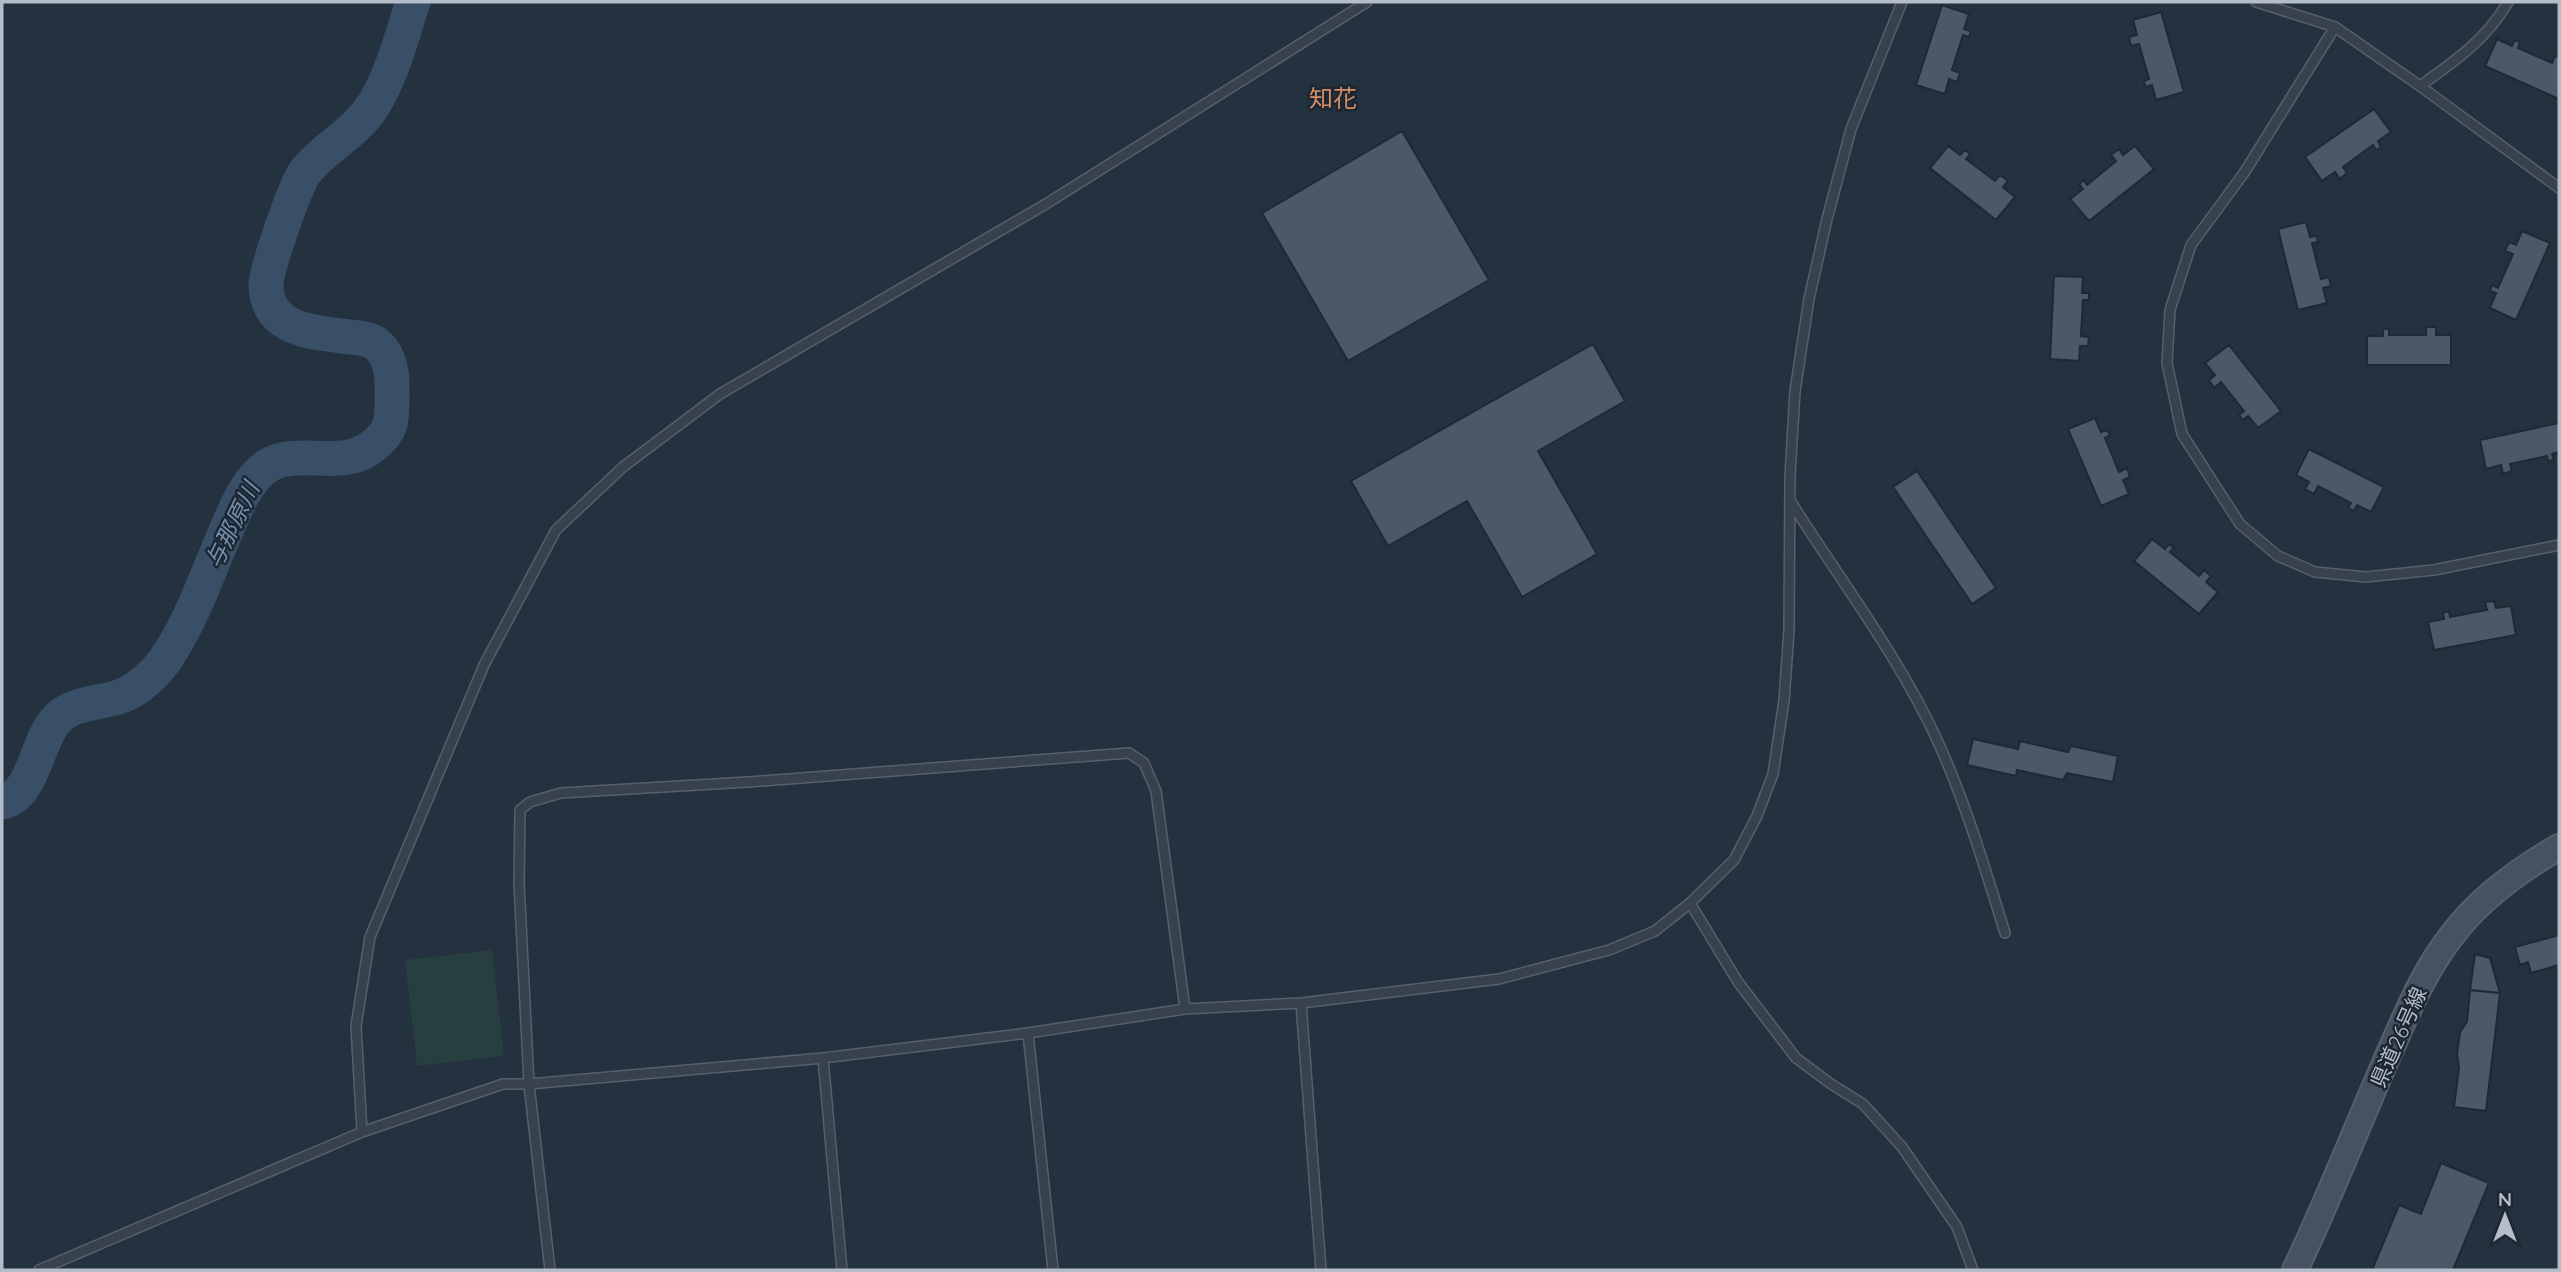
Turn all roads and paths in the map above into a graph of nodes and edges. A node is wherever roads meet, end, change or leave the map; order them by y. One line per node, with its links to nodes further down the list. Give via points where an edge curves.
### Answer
1 (1367, 2): 18 (lane, via 1046,204 720,394 623,467 556,530 484,665 370,936 356,1026)
2 (1902, 2): 8 (lane, via 1852,129 1809,299 1795,391)
3 (2256, 2): 5 (lane)
4 (2508, 2): 6 (lane, via 2464,55)
5 (2335, 27): 6 (lane); 9 (lane, via 2244,173 2191,245 2170,310 2166,363 2182,434 2240,524 2278,556 2315,572 2366,577 2434,570)
6 (2420, 86): 7 (lane)
7 (2559, 188)
8 (1791, 501): 11 (lane, via 1790,630 1773,774 1734,860); 12 (lane, via 1880,636 1937,740 1970,818)
9 (2559, 545)
10 (2559, 847): 25 (main road, 県道26号線, via 2487,897 2436,958 2409,1009)
11 (1690, 903): 13 (lane, via 1655,931 1609,950 1499,979); 24 (lane, via 1738,982 1796,1058 1863,1104 1902,1147 1957,1227)
12 (2005, 933)
13 (1301, 1003): 14 (lane); 23 (lane)
14 (1185, 1009): 15 (lane); 17 (lane, via 1156,791 1144,763 1129,753 561,793 530,802 520,810)
15 (1028, 1033): 16 (lane); 22 (lane)
16 (823, 1058): 17 (lane); 21 (lane)
17 (529, 1084): 18 (lane, via 503,1084); 20 (lane)
18 (362, 1132): 19 (lane)
19 (39, 1270)
20 (550, 1270)
21 (842, 1270)
22 (1053, 1270)
23 (1321, 1270)
24 (1973, 1270)
25 (2295, 1270)

